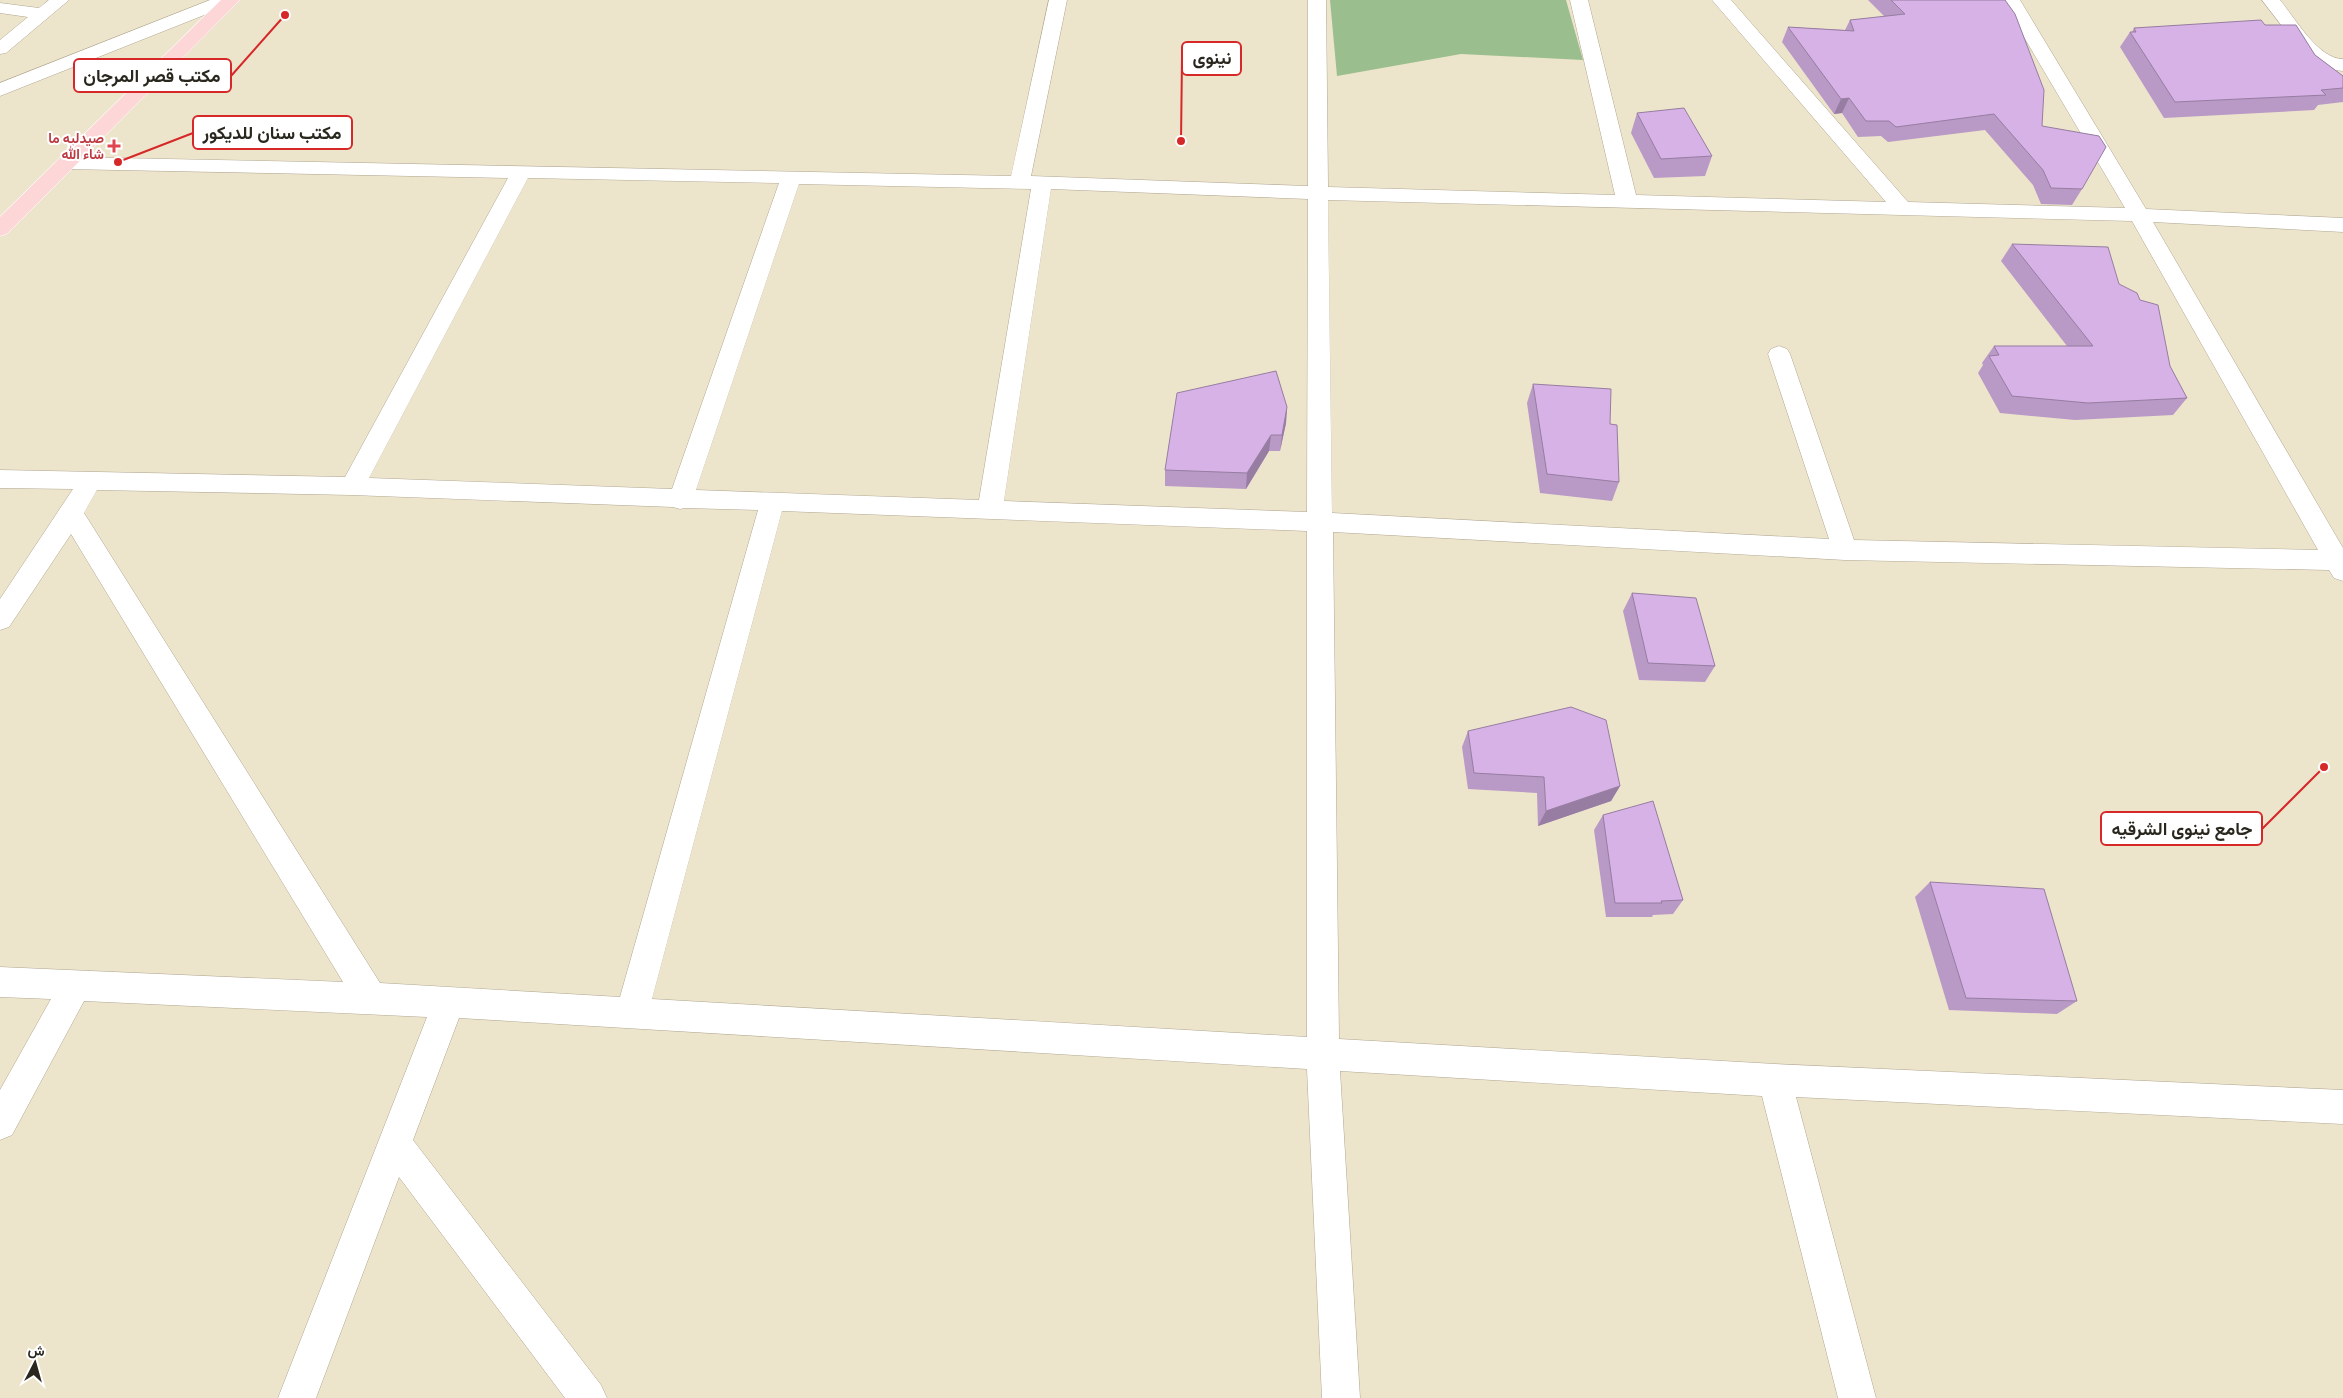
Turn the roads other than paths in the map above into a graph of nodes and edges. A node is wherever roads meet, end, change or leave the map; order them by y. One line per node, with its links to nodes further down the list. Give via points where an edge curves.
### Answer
1 (60, 0): 11 (street)
2 (226, 0): 14 (street)
3 (231, 0): 15 (main road)
4 (1058, 0): 18 (street, via 1036,98)
5 (1317, 0): 19 (street)
6 (1579, 0): 20 (street)
7 (1722, 0): 21 (street)
8 (2011, 0): 22 (street)
9 (2271, 0): 13 (street, via 2316,57 2334,65)
10 (0, 8): 11 (street)
11 (43, 14): 12 (street)
12 (0, 49)
13 (2343, 65)
14 (0, 90)
15 (66, 163): 16 (street); 24 (main road)
16 (522, 173): 17 (street); 28 (street)
17 (791, 178): 18 (street); 29 (street)
18 (1031, 183): 19 (street); 31 (street)
19 (1318, 193): 20 (street); 33 (street)
20 (1627, 201): 21 (street)
21 (1903, 209): 22 (street)
22 (2139, 215): 23 (street); 35 (street)
23 (2343, 225)
24 (0, 229)
25 (1779, 354): 34 (street)
26 (0, 478): 27 (street)
27 (91, 480): 28 (street); 32 (street)
28 (352, 486): 29 (street)
29 (680, 500): 30 (street)
30 (772, 503): 31 (street); 41 (street)
31 (990, 510): 33 (street)
32 (71, 513): 36 (street); 39 (street)
33 (1320, 522): 34 (street); 42 (street)
34 (1844, 550): 35 (street)
35 (2341, 563)
36 (0, 620)
37 (0, 982): 38 (street)
38 (75, 986): 39 (street); 45 (street)
39 (371, 998): 40 (street)
40 (449, 1002): 41 (street); 46 (street)
41 (632, 1013): 42 (street)
42 (1322, 1054): 43 (street); 49 (street)
43 (1775, 1080): 44 (street); 50 (street)
44 (2343, 1107)
45 (0, 1123)
46 (395, 1144): 47 (street); 48 (street)
47 (297, 1398)
48 (588, 1398)
49 (1341, 1398)
50 (1857, 1398)

